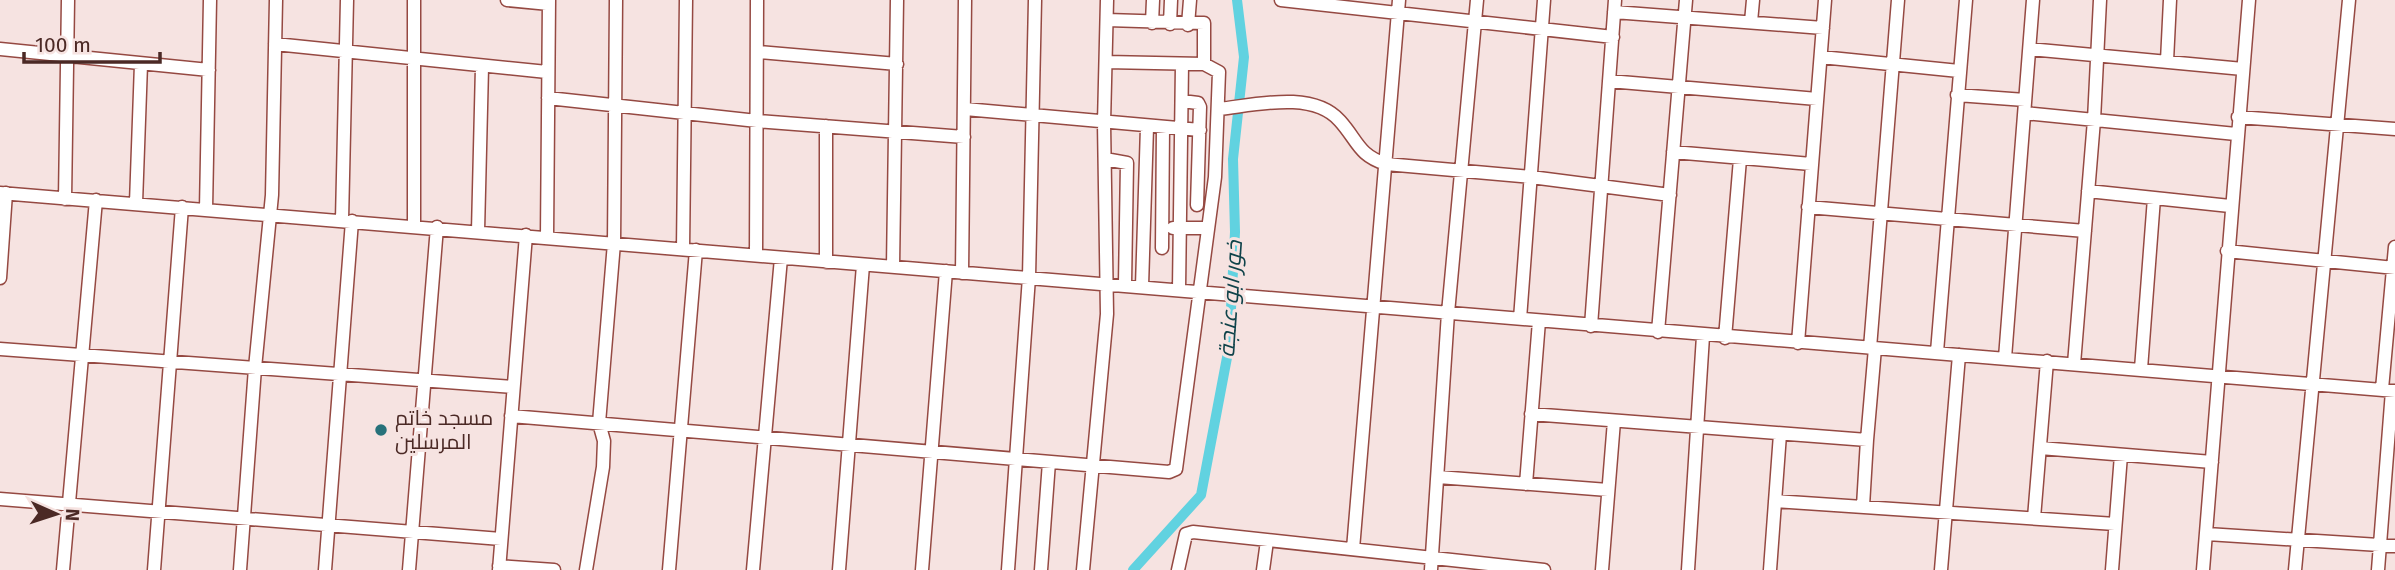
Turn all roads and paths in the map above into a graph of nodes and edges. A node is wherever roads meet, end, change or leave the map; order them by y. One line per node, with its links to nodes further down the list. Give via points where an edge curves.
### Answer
1 (68, 0): 50 (street)
2 (210, 0): 61 (street)
3 (276, 0): 44 (street)
4 (347, 0): 47 (street)
5 (414, 0): 52 (street)
6 (507, 0): 31 (street)
7 (616, 0): 71 (street)
8 (686, 0): 75 (street)
9 (757, 0): 48 (street)
10 (897, 0): 56 (street)
11 (965, 0): 73 (street)
12 (1035, 0): 76 (street)
13 (1107, 0): 35 (street)
14 (1153, 0): 37 (street)
15 (1171, 0): 39 (street)
16 (1190, 0): 40 (street)
17 (1281, 0): 33 (street)
18 (1399, 0): 33 (street)
19 (1477, 0): 38 (street)
20 (1545, 0): 42 (street)
21 (1686, 0): 34 (street)
22 (1753, 0): 36 (street)
23 (1825, 0): 41 (street)
24 (1898, 0): 59 (street)
25 (1966, 0): 63 (street)
26 (2033, 0): 46 (street)
27 (2100, 0): 49 (street)
28 (2170, 0): 53 (street)
29 (2249, 0): 62 (street)
30 (2349, 0): 81 (street)
31 (549, 2): 64 (street)
32 (1615, 6): 34 (street); 43 (street)
33 (1398, 14): 38 (street); 96 (street)
34 (1684, 18): 36 (street); 66 (street)
35 (1107, 20): 37 (street); 54 (street)
36 (1751, 22): 41 (street)
37 (1152, 23): 39 (street)
38 (1475, 23): 42 (street); 101 (street)
39 (1170, 24): 40 (street)
40 (1188, 25): 58 (street, via 1204,23)
41 (1823, 28): 51 (street)
42 (1542, 29): 43 (street); 103 (street)
43 (1613, 37): 65 (street)
44 (275, 44): 47 (street); 127 (street)
45 (0, 49): 50 (street)
46 (2030, 50): 49 (street); 72 (street)
47 (346, 52): 52 (street); 129 (street)
48 (758, 52): 56 (street); 79 (street)
49 (2097, 54): 53 (street); 78 (street)
50 (66, 56): 55 (street); 111 (street)
51 (1821, 57): 59 (street); 69 (street)
52 (413, 60): 60 (street); 130 (street)
53 (2167, 61): 62 (street)
54 (1106, 62): 57 (street); 80 (street)
55 (141, 64): 61 (street); 117 (street)
56 (897, 64): 88 (street)
57 (1182, 64): 58 (street); 70 (street)
58 (1204, 64): 74 (street, via 1219,72)
59 (1892, 64): 63 (street); 126 (street)
60 (482, 67): 64 (street); 137 (street)
61 (209, 69): 125 (street)
62 (2243, 69): 77 (street)
63 (1959, 71): 67 (street)
64 (547, 72): 68 (street)
65 (1609, 81): 66 (street); 105 (street)
66 (1679, 88): 69 (street); 91 (street)
67 (1957, 94): 72 (street); 128 (street)
68 (548, 97): 71 (street); 140 (street)
69 (1817, 99): 97 (street)
70 (1182, 101): 85 (street); 87 (street, via 1199,104)
71 (615, 106): 75 (street); 141 (street)
72 (2025, 107): 78 (street); 131 (street)
73 (965, 109): 76 (street); 90 (street)
74 (1220, 109): 92 (street); 96 (street, via 1291,103 1322,108 1342,123 1365,156)
75 (685, 114): 79 (street); 148 (street)
76 (1032, 116): 80 (street); 159 (street)
77 (2238, 117): 81 (street); 89 (street)
78 (2094, 120): 89 (street); 108 (street)
79 (757, 121): 82 (street); 150 (street)
80 (1104, 123): 83 (street); 93 (street)
81 (2336, 125): 86 (street); 152 (street)
82 (826, 126): 88 (street); 153 (street)
83 (1147, 127): 84 (street); 100 (street)
84 (1163, 127): 85 (street); 98 (street)
85 (1181, 128): 87 (street); 99 (street)
86 (2395, 129)
87 (1200, 130): 95 (street)
88 (897, 131): 90 (street); 155 (street)
89 (2236, 134): 122 (street)
90 (964, 137): 158 (street)
91 (1673, 152): 94 (street); 110 (street)
92 (1217, 157): 95 (street); 121 (street)
93 (1105, 159): 102 (street, via 1126,160); 114 (street)
94 (1740, 159): 97 (street); 173 (street)
95 (1199, 161): 99 (street); 120 (street)
96 (1386, 164): 101 (street); 166 (street)
97 (1811, 164): 124 (street)
98 (1162, 165): 99 (street); 100 (street); 107 (street)
99 (1182, 166): 119 (street)
100 (1145, 168): 102 (street); 106 (street)
101 (1462, 170): 103 (street); 167 (street)
102 (1127, 172): 104 (street)
103 (1531, 177): 105 (street); 168 (street)
104 (1127, 187): 106 (street); 115 (street)
105 (1600, 187): 110 (street); 170 (street)
106 (1144, 188): 107 (street); 116 (street)
107 (1162, 188): 118 (street)
108 (2088, 191): 112 (street); 138 (street)
109 (3, 193): 111 (street); 160 (street)
110 (1670, 195): 171 (street)
111 (65, 198): 113 (street)
112 (2154, 198): 122 (street); 185 (street)
113 (96, 200): 117 (street); 178 (street)
114 (1105, 201): 115 (street); 142 (street)
115 (1127, 202): 116 (street); 143 (street)
116 (1144, 202): 118 (street); 132 (street)
117 (136, 203): 123 (street)
118 (1161, 203): 119 (street); 134 (street)
119 (1180, 205): 120 (street); 135 (street)
120 (1197, 205): 121 (street)
121 (1211, 205): 136 (street)
122 (2230, 206): 149 (street)
123 (183, 207): 125 (street); 182 (street)
124 (1808, 207): 126 (street); 174 (street)
125 (206, 209): 127 (street)
126 (1881, 212): 128 (street); 175 (street)
127 (270, 215): 129 (street); 184 (street)
128 (1947, 218): 131 (street); 177 (street)
129 (347, 220): 130 (street); 186 (street)
130 (414, 225): 133 (street)
131 (2015, 225): 138 (street); 180 (street)
132 (1144, 227): 134 (street); 144 (street)
133 (437, 228): 137 (street); 188 (street)
134 (1162, 228): 135 (street); 146 (street)
135 (1180, 228): 136 (street); 147 (street)
136 (1208, 228): 165 (street)
137 (478, 231): 139 (street)
138 (2085, 231): 183 (street)
139 (526, 235): 140 (street); 190 (street)
140 (547, 237): 141 (street)
141 (614, 243): 148 (street); 195 (street)
142 (1105, 244): 143 (street); 161 (street)
143 (1126, 245): 144 (street); 162 (street)
144 (1144, 247): 146 (street); 163 (street)
145 (2395, 247): 156 (street)
146 (1162, 248): 147 (street)
147 (1180, 248): 164 (street)
148 (689, 249): 150 (street); 197 (street)
149 (2227, 251): 152 (street); 187 (street)
150 (756, 255): 151 (street)
151 (781, 258): 153 (street); 199 (street)
152 (2322, 259): 156 (street); 189 (street)
153 (826, 262): 154 (street)
154 (863, 265): 155 (street); 201 (street)
155 (893, 267): 157 (street)
156 (2394, 267): 191 (street)
157 (946, 271): 158 (street); 203 (street)
158 (962, 273): 159 (street)
159 (1030, 277): 161 (street); 205 (street)
160 (0, 278)
161 (1105, 283): 162 (street); 208 (street, via 1107,314)
162 (1125, 284): 163 (street)
163 (1142, 286): 164 (street)
164 (1179, 289): 165 (street)
165 (1199, 291): 166 (street); 208 (street, via 1176,469)
166 (1372, 306): 167 (street); 229 (street)
167 (1448, 313): 168 (street); 209 (street)
168 (1520, 319): 169 (street)
169 (1539, 321): 170 (street); 192 (street)
170 (1591, 326): 171 (street)
171 (1658, 332): 172 (street)
172 (1703, 335): 173 (street); 196 (street)
173 (1725, 338): 174 (street)
174 (1798, 343): 175 (street)
175 (1873, 348): 177 (street); 200 (street)
176 (0, 349): 178 (street)
177 (1937, 352): 179 (street)
178 (83, 355): 182 (street); 214 (street)
179 (1959, 355): 180 (street); 217 (street)
180 (2005, 358): 181 (street)
181 (2047, 361): 183 (street); 202 (street)
182 (172, 363): 184 (street); 216 (street)
183 (2074, 364): 185 (street)
184 (255, 368): 186 (street); 218 (street)
185 (2141, 369): 187 (street)
186 (341, 374): 188 (street); 221 (street)
187 (2218, 376): 189 (street); 207 (street)
188 (424, 380): 190 (street); 222 (street)
189 (2311, 383): 191 (street); 225 (street)
190 (512, 387): 193 (street)
191 (2390, 390): 227 (street)
192 (1531, 414): 194 (street); 210 (street)
193 (511, 416): 195 (street); 224 (street)
194 (1614, 421): 196 (street); 211 (street)
195 (600, 424): 197 (street); 238 (street, via 603,467)
196 (1698, 428): 198 (street); 250 (street)
197 (680, 432): 199 (street); 239 (street)
198 (1780, 434): 200 (street); 213 (street)
199 (763, 439): 201 (street); 240 (street)
200 (1867, 440): 215 (street)
201 (849, 446): 203 (street); 241 (street)
202 (2040, 448): 204 (street); 219 (street)
203 (932, 453): 205 (street); 242 (street)
204 (2121, 455): 207 (street); 220 (street)
205 (1015, 460): 206 (street); 243 (street)
206 (1049, 462): 208 (street); 244 (street)
207 (2212, 462): 223 (street)
208 (1094, 465): 245 (street)
209 (1438, 477): 210 (street); 230 (street)
210 (1526, 484): 211 (street)
211 (1608, 490): 249 (street)
212 (0, 499): 214 (street)
213 (1775, 501): 215 (street); 251 (street)
214 (70, 505): 216 (street); 232 (street)
215 (1863, 506): 217 (street)
216 (159, 511): 218 (street); 233 (street)
217 (1946, 512): 219 (street); 252 (street)
218 (245, 518): 221 (street); 234 (street)
219 (2034, 518): 220 (street)
220 (2115, 524): 253 (street)
221 (329, 525): 222 (street); 235 (street)
222 (412, 532): 224 (street); 236 (street)
223 (2207, 534): 225 (street); 254 (street)
224 (501, 539): 231 (street)
225 (2297, 540): 227 (street); 255 (street)
226 (1267, 541): 229 (street); 246 (street, via 1186,534); 247 (street)
227 (2380, 545): 228 (street); 256 (street)
228 (2395, 547)
229 (1353, 549): 230 (street)
230 (1432, 564): 248 (street)
231 (499, 568): 237 (street)
232 (64, 570)
233 (154, 570)
234 (240, 570)
235 (325, 570)
236 (409, 570)
237 (554, 570)
238 (586, 570)
239 (669, 570)
240 (753, 570)
241 (839, 570)
242 (922, 570)
243 (1007, 570)
244 (1041, 570)
245 (1083, 570)
246 (1178, 570)
247 (1263, 570)
248 (1544, 570)
249 (1602, 570)
250 (1689, 570)
251 (1770, 570)
252 (1941, 570)
253 (2112, 570)
254 (2203, 570)
255 (2295, 570)
256 (2378, 570)

